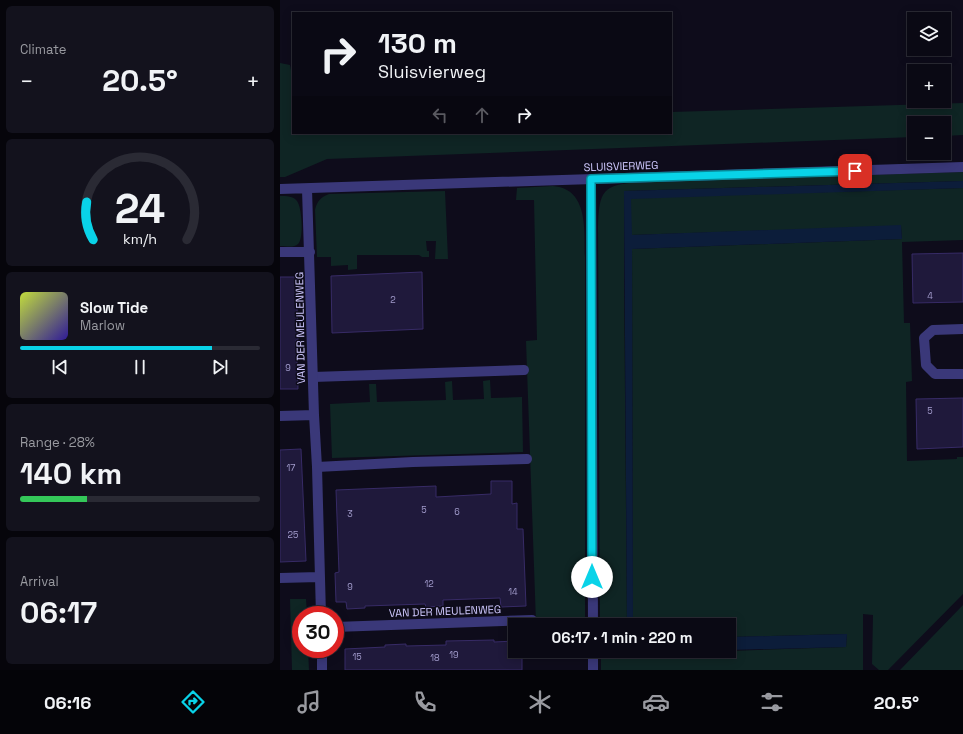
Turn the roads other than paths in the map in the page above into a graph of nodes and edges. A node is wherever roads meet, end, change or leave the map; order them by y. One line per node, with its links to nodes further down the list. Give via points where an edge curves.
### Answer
1 (963, 167): 2 (street, SLUISVIERWEG)
2 (591, 179): 4 (street, SLUISVIERWEG); 18 (street)
3 (280, 189): 4 (street, SLUISVIERWEG)
4 (307, 189): 6 (street, VAN DER MEULENWEG)
5 (280, 252): 6 (street)
6 (310, 252): 10 (street, VAN DER MEULENWEG)
7 (963, 329): 9 (street, via 933,330 924,338 926,365 935,374)
8 (524, 370): 10 (street)
9 (963, 374)
10 (313, 377): 11 (street, VAN DER MEULENWEG)
11 (314, 415): 12 (street); 14 (street, VAN DER MEULENWEG)
12 (280, 416)
13 (527, 459): 14 (street)
14 (317, 467): 15 (street, VAN DER MEULENWEG)
15 (319, 577): 16 (street); 17 (street, VAN DER MEULENWEG)
16 (280, 578)
17 (320, 606)
18 (593, 618)
19 (508, 621): 20 (street, VAN DER MEULENWEG)
20 (344, 627)
21 (322, 658): 23 (street)
22 (593, 658): 24 (street)
23 (322, 670)
24 (593, 670)

